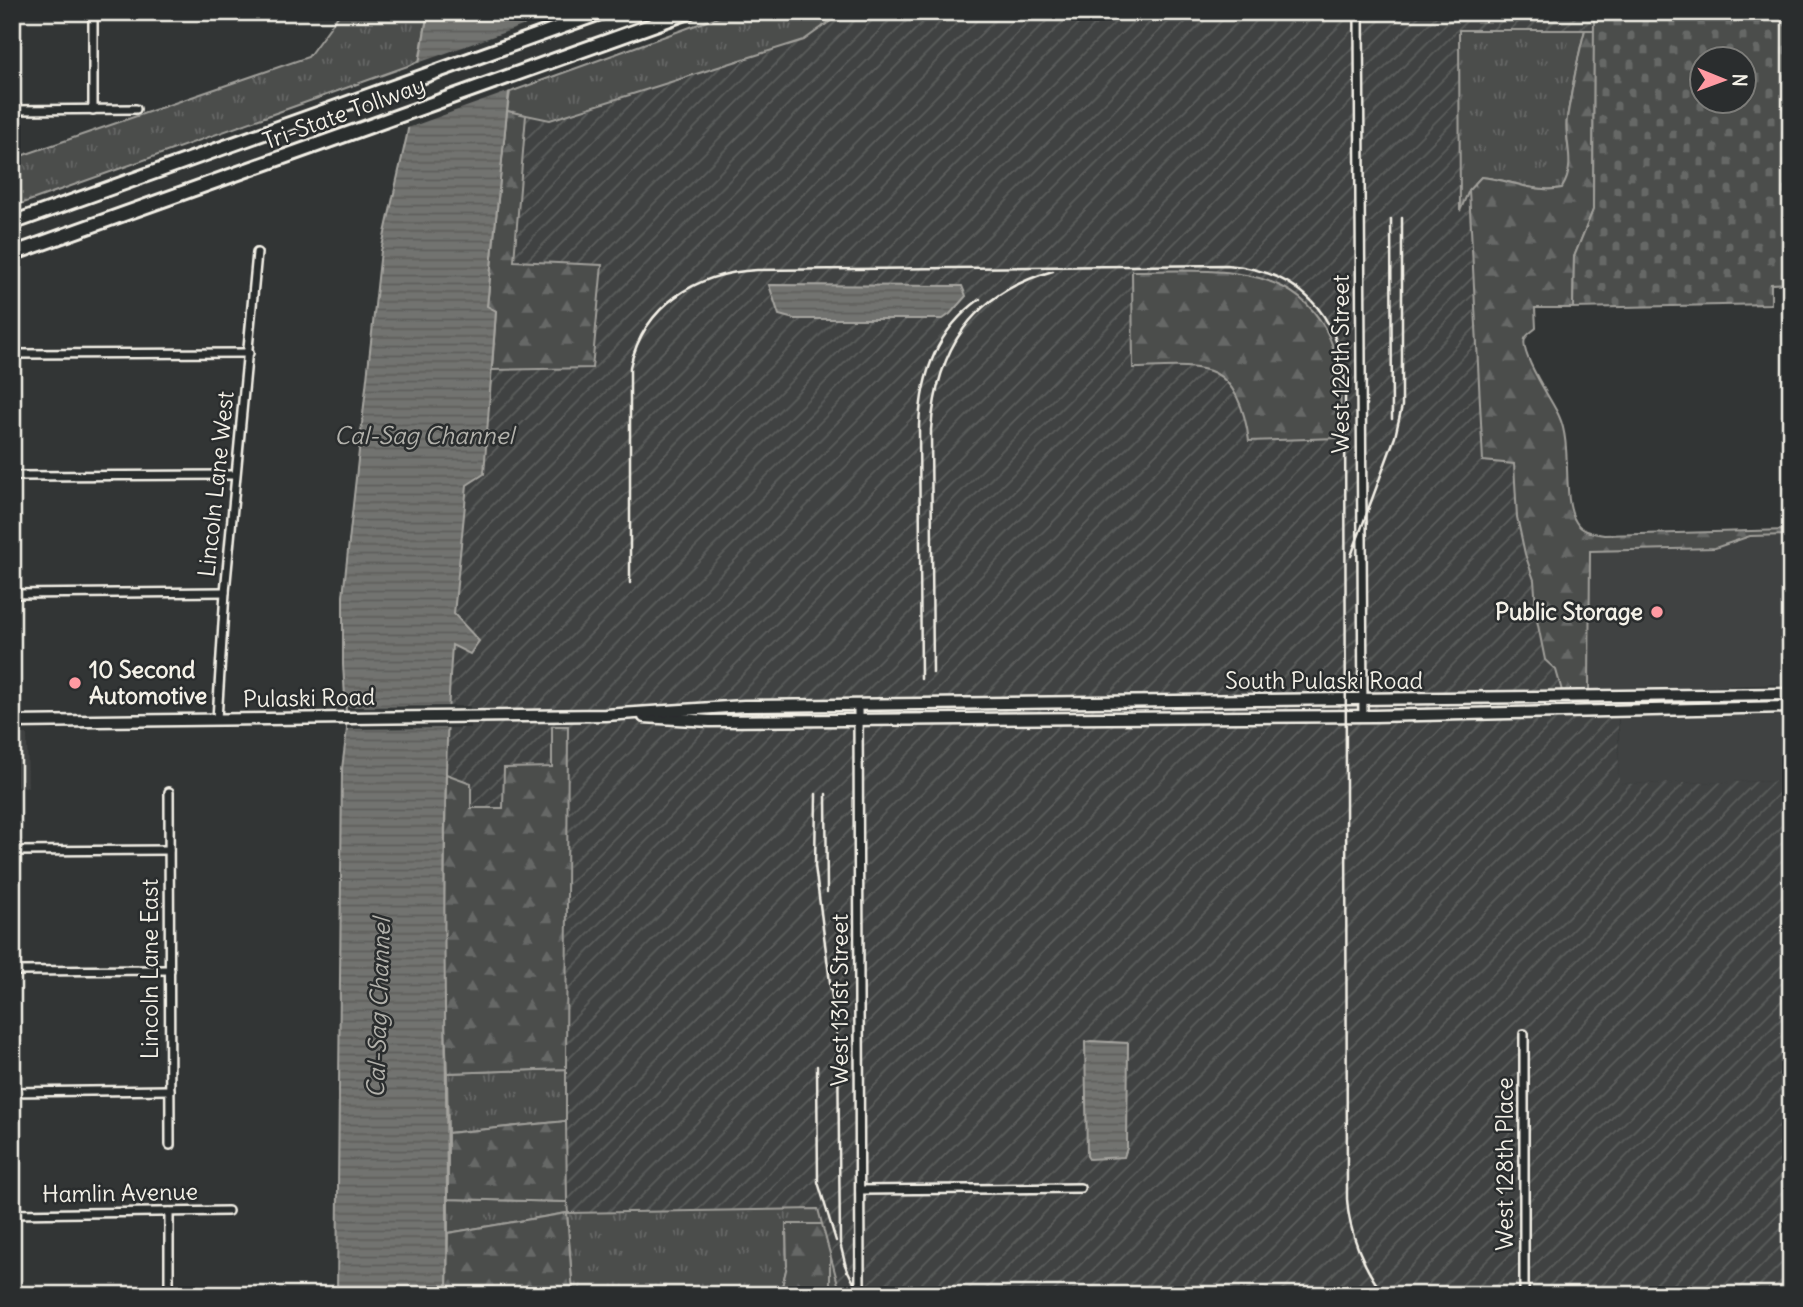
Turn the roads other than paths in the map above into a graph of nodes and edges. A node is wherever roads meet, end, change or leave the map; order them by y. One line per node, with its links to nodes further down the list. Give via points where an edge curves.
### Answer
1 (93, 12): 7 (street)
2 (603, 12): 8 (highway, Tri-State Tollway)
3 (689, 12): 10 (highway, Tri-State Tollway)
4 (1359, 12): 18 (street, West 129th Street)
5 (136, 109): 7 (street)
6 (12, 110): 7 (street)
7 (93, 110)
8 (12, 223)
9 (257, 253): 11 (street, Lincoln Lane West)
10 (12, 254)
11 (249, 353): 12 (street); 13 (street, Lincoln Lane West)
12 (12, 354)
13 (235, 475): 14 (street); 15 (street, Lincoln Lane West)
14 (12, 476)
15 (225, 592): 16 (street); 23 (street, Lincoln Lane West)
16 (12, 594)
17 (1791, 694): 18 (main road, South Pulaski Road)
18 (1363, 699): 19 (main road, South Pulaski Road); 22 (street, West 129th Street)
19 (858, 705): 21 (main road, Pulaski Road, via 711,706); 24 (street, West 131st Street)
20 (1791, 707): 22 (main road, South Pulaski Road)
21 (605, 715): 23 (main road, Pulaski Road); 24 (main road, Pulaski Road, via 710,721)
22 (1363, 716): 24 (main road, South Pulaski Road)
23 (217, 719): 25 (main road, Pulaski Road)
24 (858, 719): 36 (street, West 131st Street)
25 (12, 722)
26 (169, 792): 27 (street, Lincoln Lane East)
27 (169, 850): 28 (street); 29 (street, Lincoln Lane East)
28 (12, 851)
29 (170, 970): 30 (street); 32 (street, Lincoln Lane East)
30 (12, 971)
31 (1524, 1034): 42 (street, West 128th Place)
32 (170, 1090): 33 (street); 34 (street, Lincoln Lane East)
33 (12, 1092)
34 (170, 1145)
35 (1080, 1188): 36 (street)
36 (860, 1190): 41 (street, West 131st Street)
37 (228, 1211): 38 (street, Hamlin Avenue)
38 (169, 1212): 39 (street, Hamlin Avenue); 40 (street)
39 (12, 1214)
40 (169, 1295)
41 (860, 1295)
42 (1524, 1295)

